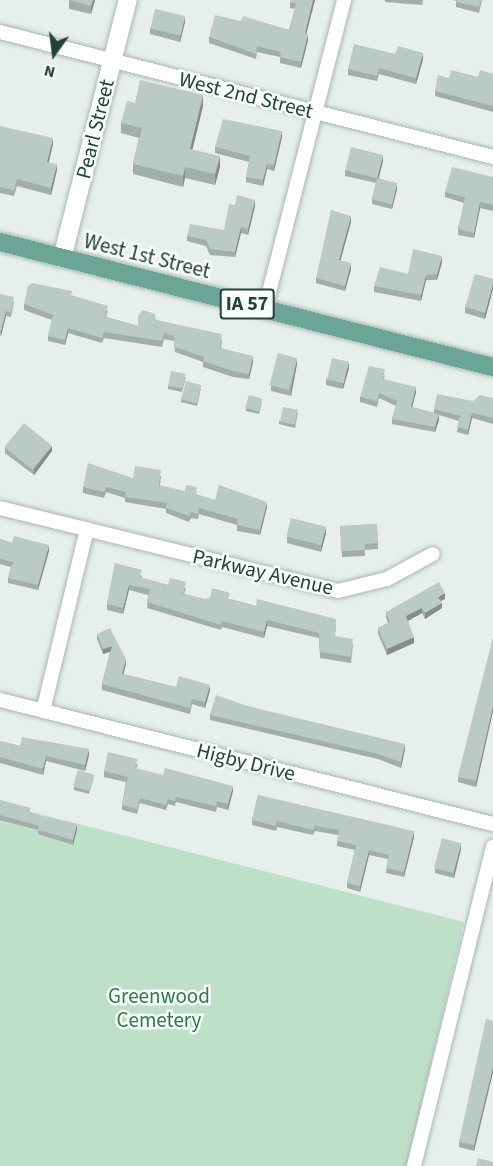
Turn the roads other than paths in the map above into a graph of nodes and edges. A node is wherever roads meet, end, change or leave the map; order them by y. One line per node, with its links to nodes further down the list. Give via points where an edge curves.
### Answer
1 (128, 0): 4 (street, Pearl Street)
2 (344, 0): 5 (street)
3 (0, 32): 4 (street, West 2nd Street)
4 (112, 61): 5 (street, West 2nd Street); 8 (street, Pearl Street)
5 (315, 112): 6 (street, West 2nd Street); 9 (street)
6 (493, 157)
7 (0, 242): 8 (main road, West 1st Street / IA 57)
8 (62, 258): 9 (main road, West 1st Street / IA 57)
9 (265, 308): 10 (main road, West 1st Street / IA 57)
10 (493, 368)
11 (0, 508): 12 (street, Parkway Avenue)
12 (87, 529): 13 (street, Parkway Avenue, via 338,591 387,579); 15 (street)
13 (433, 554)
14 (0, 700): 15 (street, Higby Drive)
15 (44, 711): 16 (street, Higby Drive)
16 (493, 824)
17 (493, 847): 18 (street)
18 (414, 1166)

